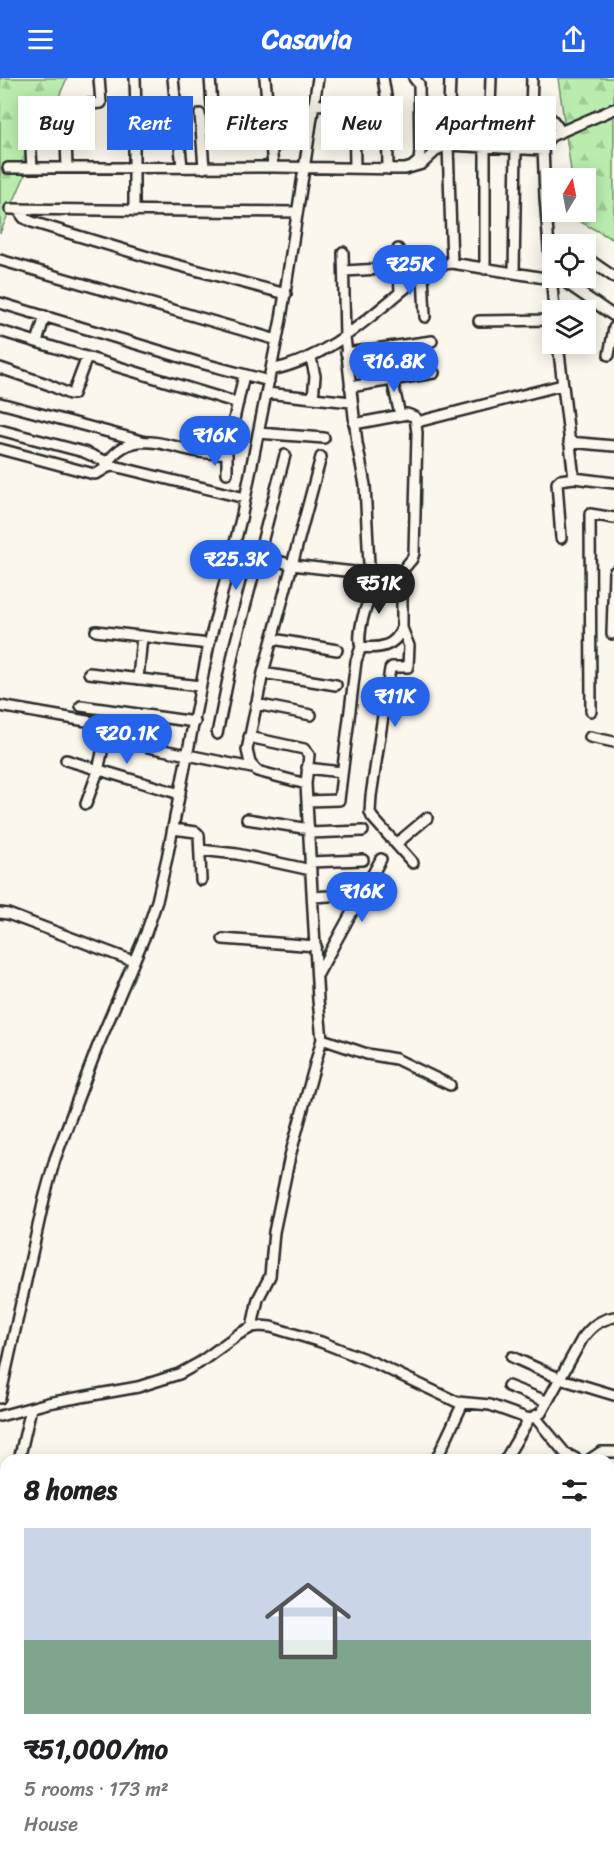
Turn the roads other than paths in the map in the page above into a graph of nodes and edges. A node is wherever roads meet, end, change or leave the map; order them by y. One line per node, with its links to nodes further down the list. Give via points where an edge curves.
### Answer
1 (99, 78): 35 (street, via 101,103 70,106 65,114)
2 (135, 78): 12 (street)
3 (173, 78): 36 (street)
4 (210, 78): 13 (street)
5 (265, 78): 33 (street)
6 (318, 78): 17 (street)
7 (383, 78): 42 (street)
8 (414, 78): 34 (street, via 419,84 420,152)
9 (450, 78): 14 (street)
10 (491, 78): 15 (street)
11 (532, 78): 16 (street)
12 (136, 96)
13 (211, 96)
14 (449, 96)
15 (490, 96)
16 (531, 96)
17 (313, 105): 18 (street); 37 (street)
18 (321, 105)
19 (614, 109): 22 (street)
20 (200, 114): 40 (street)
21 (556, 126): 22 (street)
22 (561, 132): 23 (street)
23 (556, 134)
24 (135, 150): 32 (street)
25 (355, 150): 41 (street)
26 (437, 150): 34 (street, via 422,164)
27 (448, 150): 49 (street)
28 (485, 150): 52 (street)
29 (516, 150): 54 (street)
30 (543, 150): 45 (street)
31 (31, 151): 39 (street)
32 (135, 166): 35 (street); 36 (street); 43 (street)
33 (273, 166): 37 (street); 40 (street)
34 (413, 166): 42 (street)
35 (67, 167): 39 (street)
36 (182, 167): 40 (street)
37 (304, 167): 41 (street); 44 (street)
38 (8, 168): 39 (street)
39 (32, 168)
40 (204, 168)
41 (355, 168): 42 (street)
42 (388, 169)
43 (134, 211): 44 (street); 60 (street, via 14,209 32,222)
44 (297, 212): 60 (street)
45 (548, 234)
46 (398, 249): 51 (street)
47 (344, 252): 53 (street)
48 (0, 260): 70 (street)
49 (452, 263): 52 (street); 55 (street, via 437,265)
50 (596, 265): 57 (street)
51 (399, 268): 53 (street); 59 (street)
52 (485, 269): 54 (street)
53 (344, 271): 69 (street)
54 (514, 273): 56 (street)
55 (423, 274): 59 (street); 64 (street)
56 (542, 274)
57 (614, 277)
58 (572, 288): 63 (street)
59 (400, 292): 69 (street)
60 (286, 294): 70 (street)
61 (0, 303): 62 (street)
62 (45, 316): 72 (street); 82 (street)
63 (614, 316)
64 (425, 317)
65 (542, 320): 66 (street)
66 (479, 321)
67 (614, 328): 76 (street)
68 (0, 331): 72 (street)
69 (345, 337): 74 (street); 78 (street)
70 (277, 340): 80 (street)
71 (432, 341): 73 (street)
72 (37, 342): 77 (street)
73 (385, 348): 74 (street); 83 (street)
74 (346, 353): 86 (street)
75 (559, 354): 85 (street)
76 (609, 355)
77 (87, 357): 79 (street, via 73,394); 91 (street)
78 (311, 358): 80 (street); 88 (street, via 315,376)
79 (0, 368)
80 (272, 370): 84 (street)
81 (434, 373): 83 (street)
82 (244, 375): 84 (street); 91 (street)
83 (393, 380): 86 (street); 92 (street)
84 (269, 381): 87 (street)
85 (562, 385): 93 (street); 99 (street)
86 (350, 387): 89 (street)
87 (266, 393): 88 (street); 96 (street)
88 (313, 398): 89 (street)
89 (351, 402): 94 (street)
90 (0, 403): 98 (street)
91 (238, 403): 102 (street)
92 (400, 415): 93 (street, via 412,414); 94 (street)
93 (417, 422): 116 (street, via 414,552 402,571)
94 (354, 424): 114 (street, via 365,485 366,569)
95 (0, 430): 105 (street, via 84,452)
96 (258, 433): 97 (street); 109 (street)
97 (324, 438)
98 (143, 441): 102 (street, via 216,454); 105 (street, via 117,451)
99 (569, 442): 100 (street); 107 (street)
100 (614, 446)
101 (0, 449): 105 (street, via 93,474)
102 (225, 451): 106 (street)
103 (285, 455): 113 (street)
104 (321, 457): 114 (street)
105 (105, 465): 109 (street)
106 (227, 473)
107 (574, 478): 108 (street); 111 (street, via 557,483)
108 (614, 483)
109 (245, 498): 112 (street)
110 (614, 518): 133 (street, via 590,514)
111 (561, 538)
112 (234, 548): 113 (street); 122 (street)
113 (259, 555): 114 (street); 138 (street)
114 (292, 565): 121 (street)
115 (614, 572): 119 (street)
116 (402, 594): 117 (street); 123 (street, via 378,594 369,602 359,633)
117 (402, 628): 123 (street, via 400,635 385,646); 158 (street, via 409,646 408,667 390,669 370,804 372,817)
118 (96, 631): 120 (street)
119 (612, 634)
120 (142, 636): 122 (street); 127 (street)
121 (273, 639): 124 (street); 126 (street)
122 (209, 644): 129 (street)
123 (361, 647): 148 (street)
124 (337, 650)
125 (89, 673): 127 (street)
126 (263, 673): 128 (street); 130 (street)
127 (138, 679): 129 (street)
128 (336, 684)
129 (200, 686): 136 (street)
130 (256, 704): 135 (street); 139 (street)
131 (0, 706): 137 (street)
132 (81, 706): 134 (street)
133 (591, 711)
134 (136, 714): 136 (street); 137 (street, via 125,724)
135 (311, 715)
136 (195, 722): 143 (street)
137 (108, 726): 147 (street)
138 (217, 734)
139 (249, 737): 145 (street, via 247,756); 146 (street, via 307,751)
140 (590, 737): 141 (street)
141 (614, 742)
142 (148, 747): 143 (street)
143 (188, 757): 145 (street); 150 (street)
144 (66, 760): 147 (street)
145 (252, 768): 149 (street)
146 (307, 768): 148 (street); 149 (street)
147 (98, 771): 150 (street); 152 (street)
148 (341, 772): 151 (street, via 339,800)
149 (306, 784): 151 (street)
150 (180, 794): 155 (street)
151 (307, 801): 156 (street)
152 (86, 804)
153 (428, 818): 158 (street)
154 (247, 819): 156 (street)
155 (173, 829): 159 (street, via 196,832); 170 (street, via 157,901)
156 (309, 831): 157 (street); 163 (street)
157 (363, 831)
158 (396, 844): 162 (street)
159 (200, 850): 163 (street); 164 (street)
160 (381, 859): 171 (street)
161 (363, 860): 163 (street)
162 (413, 863)
163 (311, 866): 166 (street)
164 (201, 880)
165 (345, 896): 166 (street)
166 (313, 897): 169 (street)
167 (0, 913): 170 (street)
168 (224, 939): 169 (street)
169 (316, 946): 171 (street)
170 (133, 961): 180 (street, via 55,1159)
171 (318, 974): 172 (street)
172 (322, 1039): 173 (street, via 396,1059); 175 (street, via 273,1232 270,1276 258,1299)
173 (450, 1085)
174 (614, 1317): 177 (street, via 590,1328)
175 (252, 1327): 182 (street, via 271,1327 321,1342); 183 (street, via 179,1374 138,1387)
176 (512, 1357): 177 (street)
177 (561, 1379): 179 (street); 181 (street)
178 (508, 1386): 181 (street)
179 (614, 1395)
180 (0, 1398)
181 (546, 1401): 185 (street, via 541,1413)
182 (463, 1403): 185 (street, via 490,1405); 188 (street)
183 (31, 1408): 184 (street); 187 (street)
184 (0, 1416)
185 (532, 1418): 189 (street); 190 (street)
186 (614, 1452): 191 (street)
187 (20, 1454)
188 (438, 1454)
189 (509, 1454)
190 (567, 1454)
191 (598, 1454)

